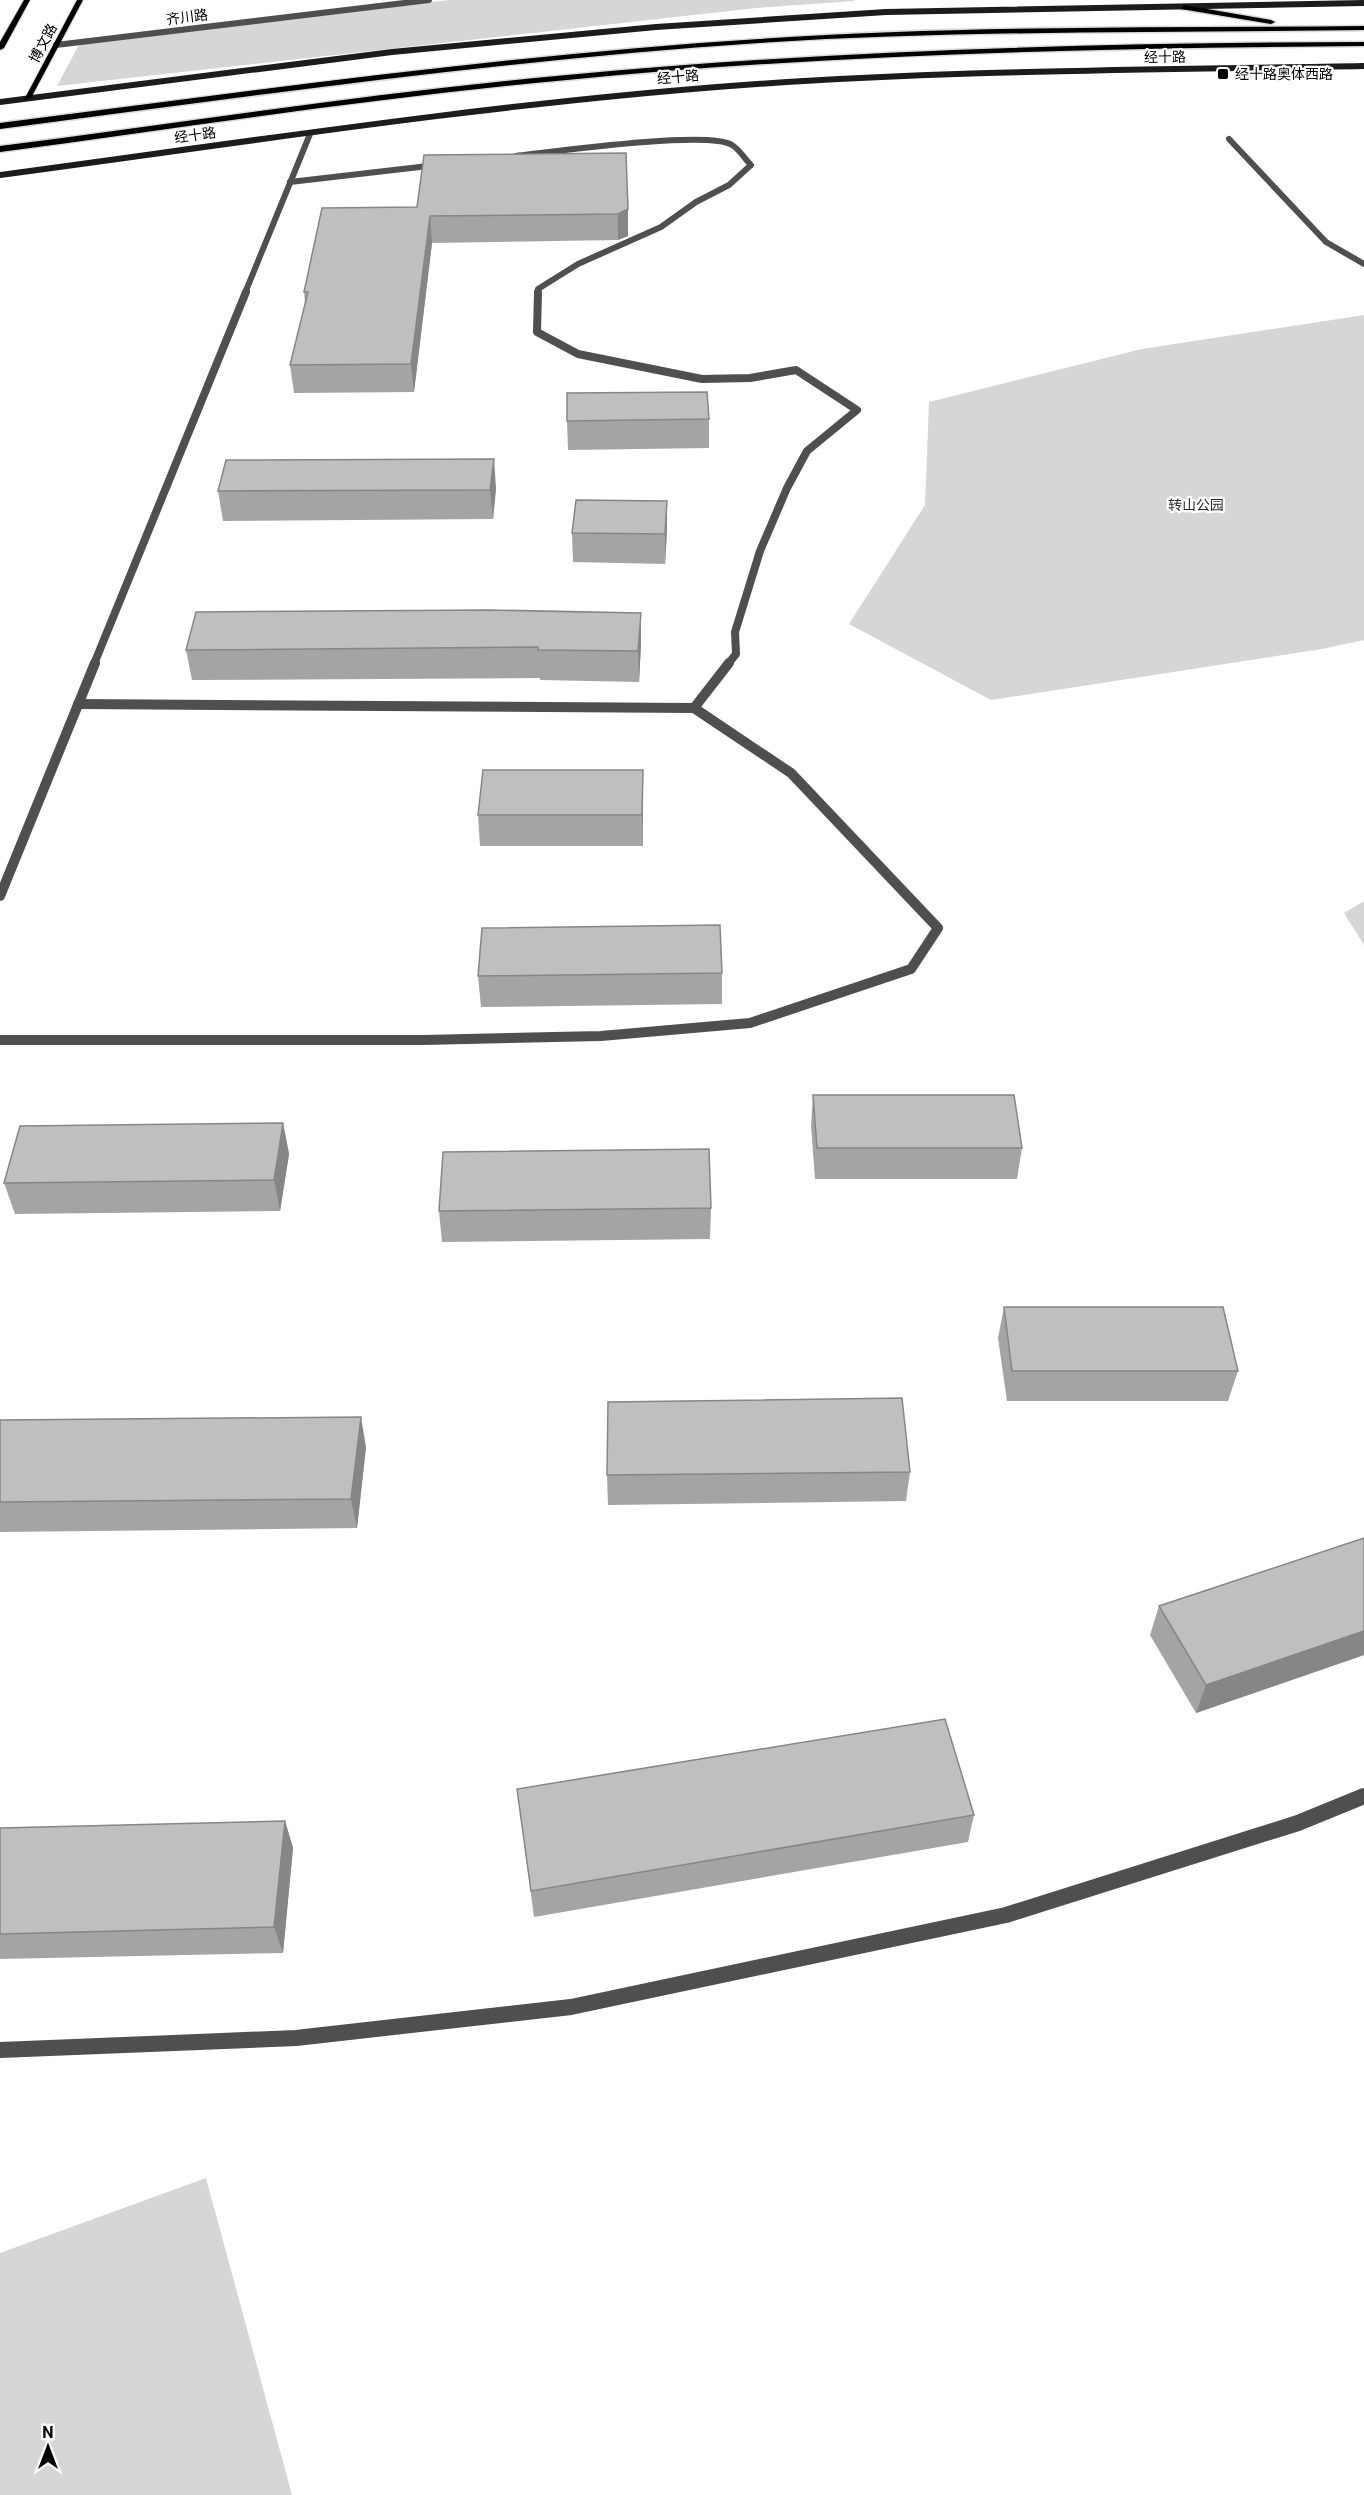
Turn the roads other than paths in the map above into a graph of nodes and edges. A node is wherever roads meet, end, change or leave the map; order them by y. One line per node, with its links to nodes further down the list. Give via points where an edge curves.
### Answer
1 (27, 0): 11 (main road)
2 (80, 0): 10 (main road, 博文路)
3 (429, 0): 10 (street, 齐川路)
4 (1178, 0): 6 (street)
5 (1364, 3): 6 (main road)
6 (1184, 7): 8 (highway); 13 (main road, via 886,12 656,27 392,52)
7 (1364, 28): 8 (highway, 经十路)
8 (1313, 29): 15 (highway, 经十路, via 922,34 760,41 559,57)
9 (1364, 44): 18 (highway, 经十路, via 1224,45 754,62 565,77)
10 (56, 45): 13 (main road, 博文路)
11 (0, 48)
12 (1364, 66): 16 (main road, 经十路, via 943,75 721,87 592,98)
13 (27, 98): 14 (main road)
14 (0, 102)
15 (0, 126)
16 (310, 134): 21 (main road, 经十路); 22 (street)
17 (1229, 139): 23 (street, via 1326,242)
18 (0, 149)
19 (507, 157): 25 (street, via 657,141 731,144 751,165 729,185 660,227 578,264 538,289 537,332 578,354 702,379 750,378 796,370 857,410 807,451 760,551 735,632 736,654)
20 (450, 164): 22 (street)
21 (0, 175)
22 (290, 182): 24 (street)
23 (1364, 264)
24 (78, 704): 25 (street); 26 (street)
25 (694, 708): 27 (street, via 791,773 938,928 911,969 750,1023 601,1036)
26 (0, 896)
27 (0, 1040)
28 (1364, 1796): 29 (street, via 1298,1823 1006,1915 571,2007 296,2038)
29 (0, 2050)

